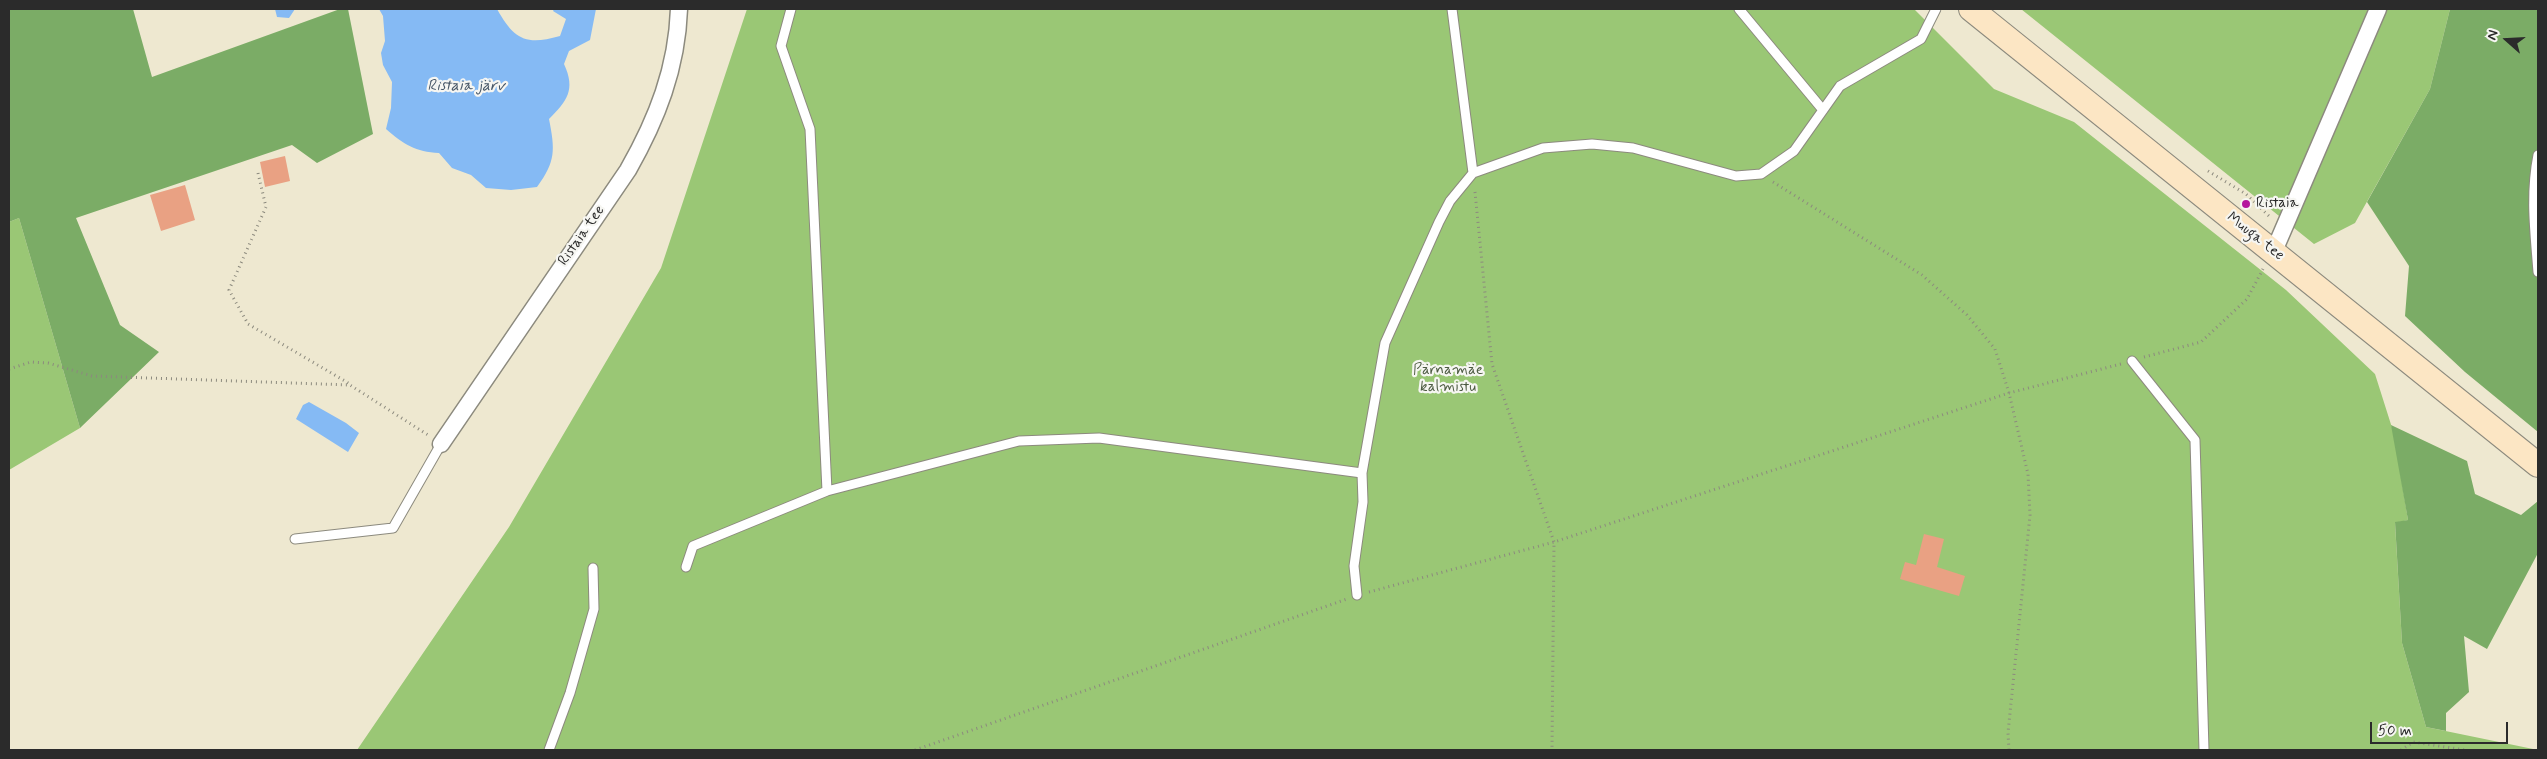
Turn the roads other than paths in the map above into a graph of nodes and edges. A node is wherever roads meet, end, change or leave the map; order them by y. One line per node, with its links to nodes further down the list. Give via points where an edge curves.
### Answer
1 (679, 9): 14 (street, Ristaia tee, via 669,78 643,144)
2 (791, 9): 17 (lane, via 781,46 810,129)
3 (1452, 9): 10 (lane)
4 (1739, 9): 8 (lane)
5 (1936, 9): 8 (lane, via 1921,39 1840,86)
6 (1971, 9): 11 (main road, Muuga tee)
7 (2378, 9): 11 (street)
8 (1823, 110): 10 (lane, via 1794,151 1761,174 1736,176 1633,148 1592,144 1543,148)
9 (2538, 156): 12 (lane, via 2533,183 2533,212)
10 (1473, 173): 16 (lane, via 1438,222 1385,343)
11 (2274, 251): 15 (main road, Muuga tee)
12 (2538, 272)
13 (2132, 361): 23 (lane, via 2195,440)
14 (441, 444): 18 (lane, via 393,528)
15 (2538, 465)
16 (1362, 473): 17 (lane, via 1099,438 1019,441); 21 (lane, via 1363,502 1354,566)
17 (827, 490): 19 (lane, via 693,546)
18 (295, 539)
19 (686, 566)
20 (593, 568): 22 (lane, via 594,609 570,693)
21 (1357, 596)
22 (548, 750)
23 (2204, 750)

